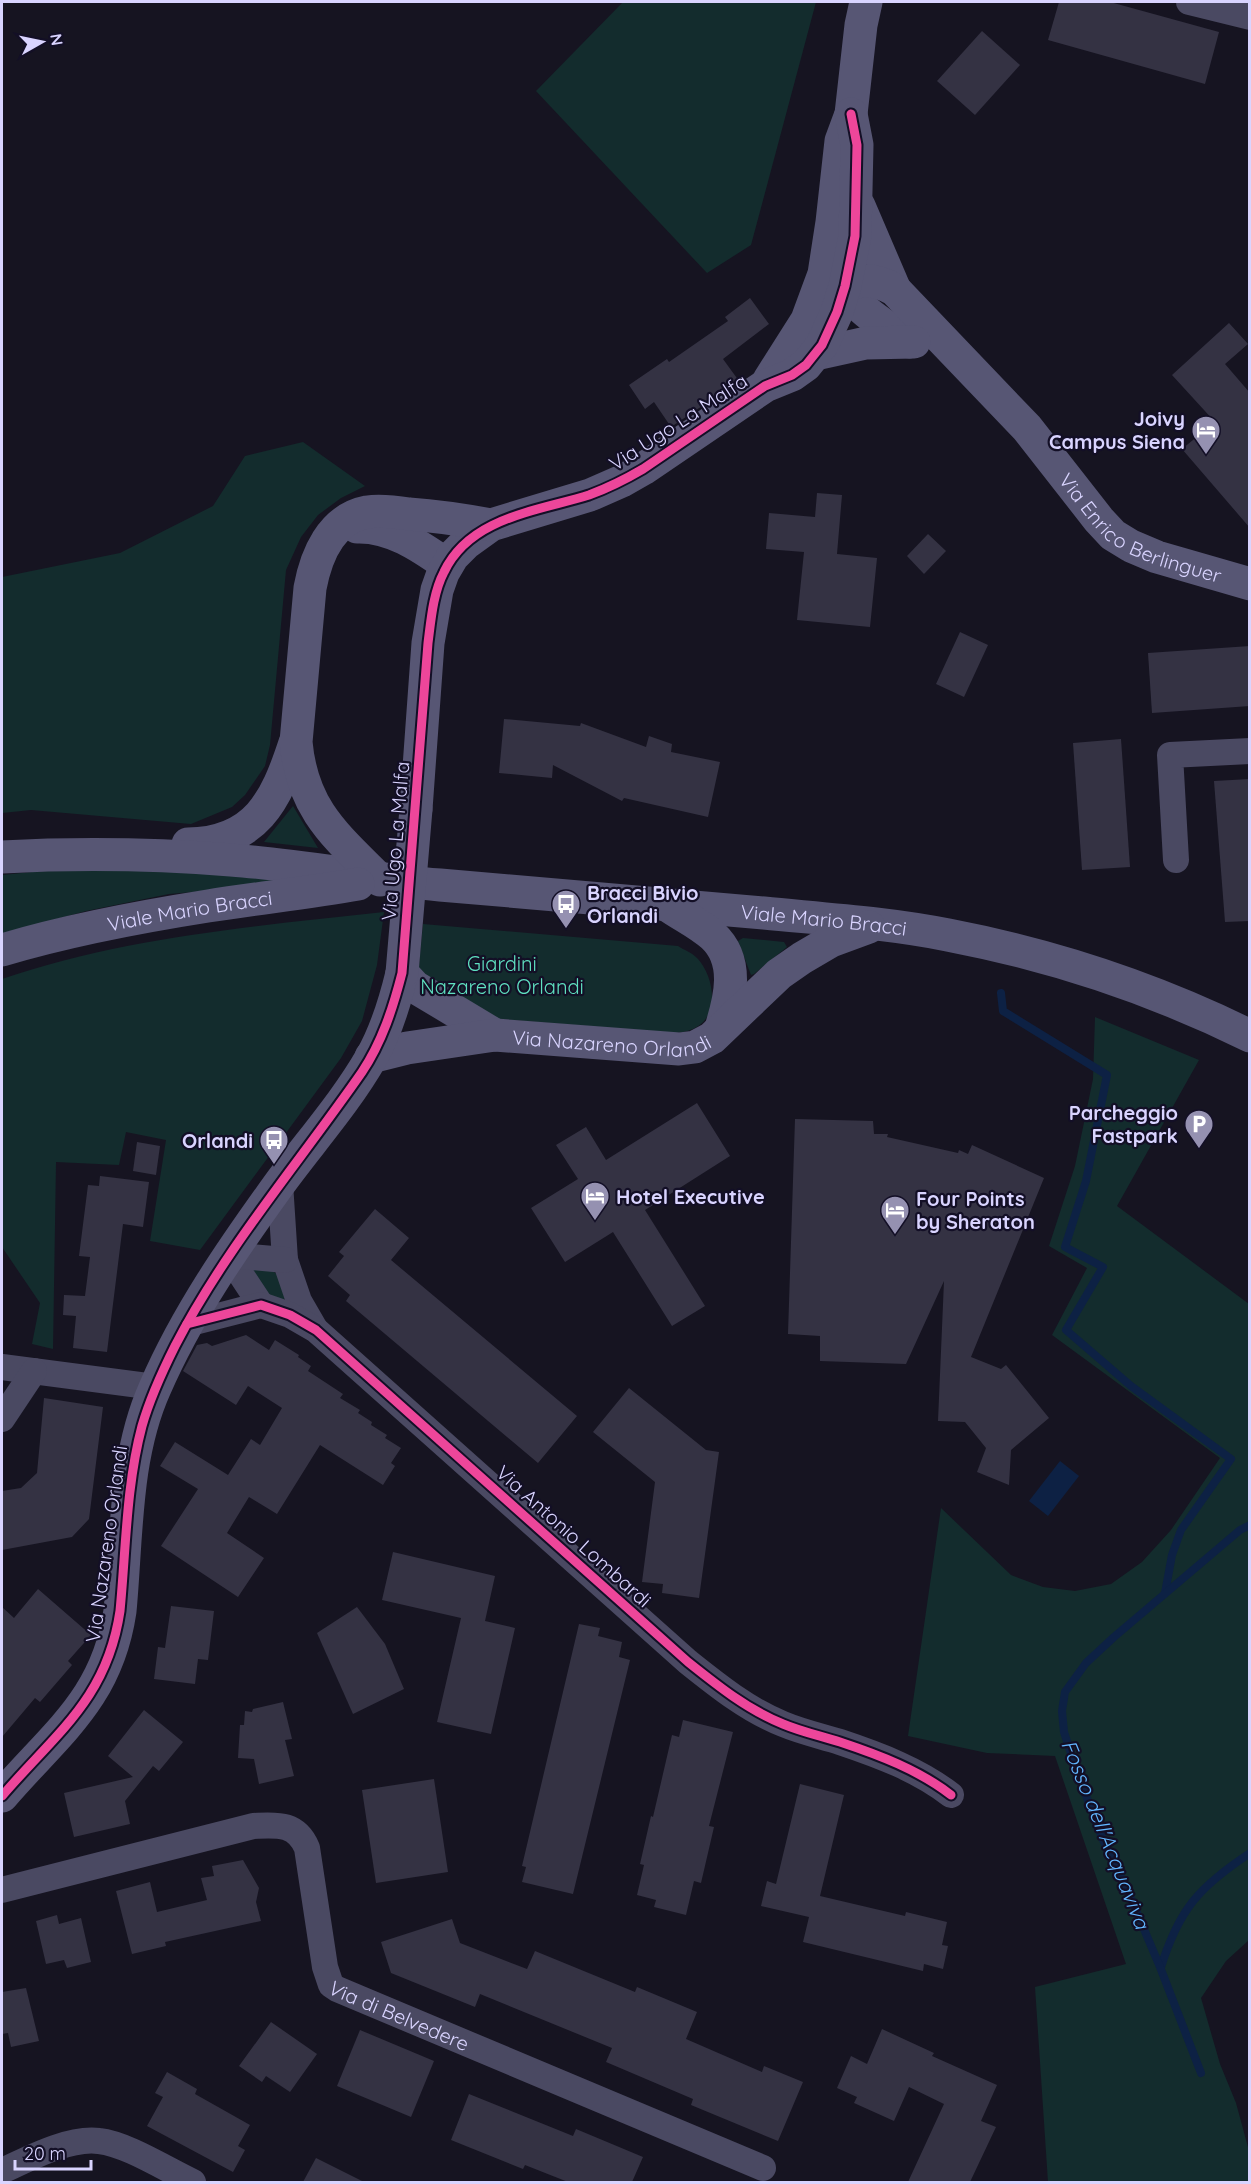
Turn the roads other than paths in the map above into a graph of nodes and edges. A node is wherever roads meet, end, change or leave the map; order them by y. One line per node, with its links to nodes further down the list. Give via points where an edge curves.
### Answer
1 (866, 2): 4 (street, Via Ugo La Malfa, via 850,114 841,141)
2 (1189, 2): 3 (street)
3 (1250, 17)
4 (846, 196): 5 (street, Via Ugo La Malfa, via 855,236); 6 (street, Via Enrico Berlinguer, via 866,226); 9 (street, Via Ugo La Malfa, via 807,320)
5 (845, 286): 6 (street, Via Enrico Berlinguer, via 868,280); 7 (street, via 859,307); 9 (street, Via Ugo La Malfa, via 837,312)
6 (895, 290): 8 (street, Via Enrico Berlinguer)
7 (909, 342): 8 (street); 9 (street)
8 (949, 348): 13 (street, Via Enrico Berlinguer, via 1027,429 1113,535 1157,557)
9 (804, 349): 10 (street, Via Ugo La Malfa, via 792,375 765,386 622,481 590,495)
10 (491, 525): 11 (street, Via Ugo La Malfa, via 377,512 357,515); 12 (street, Via Ugo La Malfa, via 459,549)
11 (337, 529): 12 (street, via 383,530 416,544); 14 (street, Via Ugo La Malfa, via 326,541 312,575)
12 (447, 565): 23 (street, Via Ugo La Malfa, bridge, via 437,590 428,643)
13 (1250, 584)
14 (296, 742): 16 (street, Via Ugo La Malfa, via 274,798 236,834 213,843 146,844); 19 (street, Via Ugo La Malfa, via 301,776 315,808 335,836)
15 (1250, 752): 18 (street, via 1170,755)
16 (104, 854): 17 (street, Viale Mario Bracci); 19 (street, Viale Mario Bracci, via 230,860)
17 (2, 857)
18 (1176, 860)
19 (380, 880): 20 (street, Viale Mario Bracci); 22 (street, Viale Mario Bracci, via 75,930)
20 (664, 904): 21 (street, Viale Mario Bracci); 24 (street, Via Nazareno Orlandi, via 713,936 727,958 731,985)
21 (877, 925): 24 (street, Via Nazareno Orlandi, via 831,941 802,958); 26 (street, Viale Mario Bracci, via 949,935 1061,963 1172,1000)
22 (2, 950)
23 (402, 973): 25 (street, Via Nazareno Orlandi, via 415,987); 27 (street, Via Nazareno Orlandi, via 391,1013)
24 (721, 1028): 25 (street, Via Nazareno Orlandi, via 704,1043 687,1049)
25 (495, 1035): 27 (street, Via Nazareno Orlandi, via 407,1048)
26 (1250, 1036)
27 (371, 1058): 28 (street, Via Nazareno Orlandi)
28 (280, 1183): 29 (street, Via Nazareno Orlandi); 30 (street, Via Antonio Lombardi)
29 (228, 1256): 30 (street); 31 (street); 32 (street, Via Nazareno Orlandi)
30 (285, 1260): 33 (street, Via Antonio Lombardi, via 299,1300)
31 (261, 1305): 32 (street); 33 (street, Via Antonio Lombardi)
32 (187, 1324): 36 (street, Via Nazareno Orlandi)
33 (316, 1330): 38 (street, Via Antonio Lombardi, via 712,1681 762,1715 902,1766)
34 (2, 1367): 35 (street)
35 (34, 1371): 36 (street); 37 (street)
36 (155, 1387): 39 (street, Via Nazareno Orlandi, via 132,1475 120,1611 107,1663 75,1716)
37 (2, 1419)
38 (951, 1795)
39 (2, 1796)
40 (2, 1890): 41 (street, Via di Belvedere, via 253,1826 292,1828 307,1848 327,1977 337,1989)
41 (763, 2168)
42 (2, 2171): 43 (street, via 70,2144 97,2140)
43 (193, 2182)

